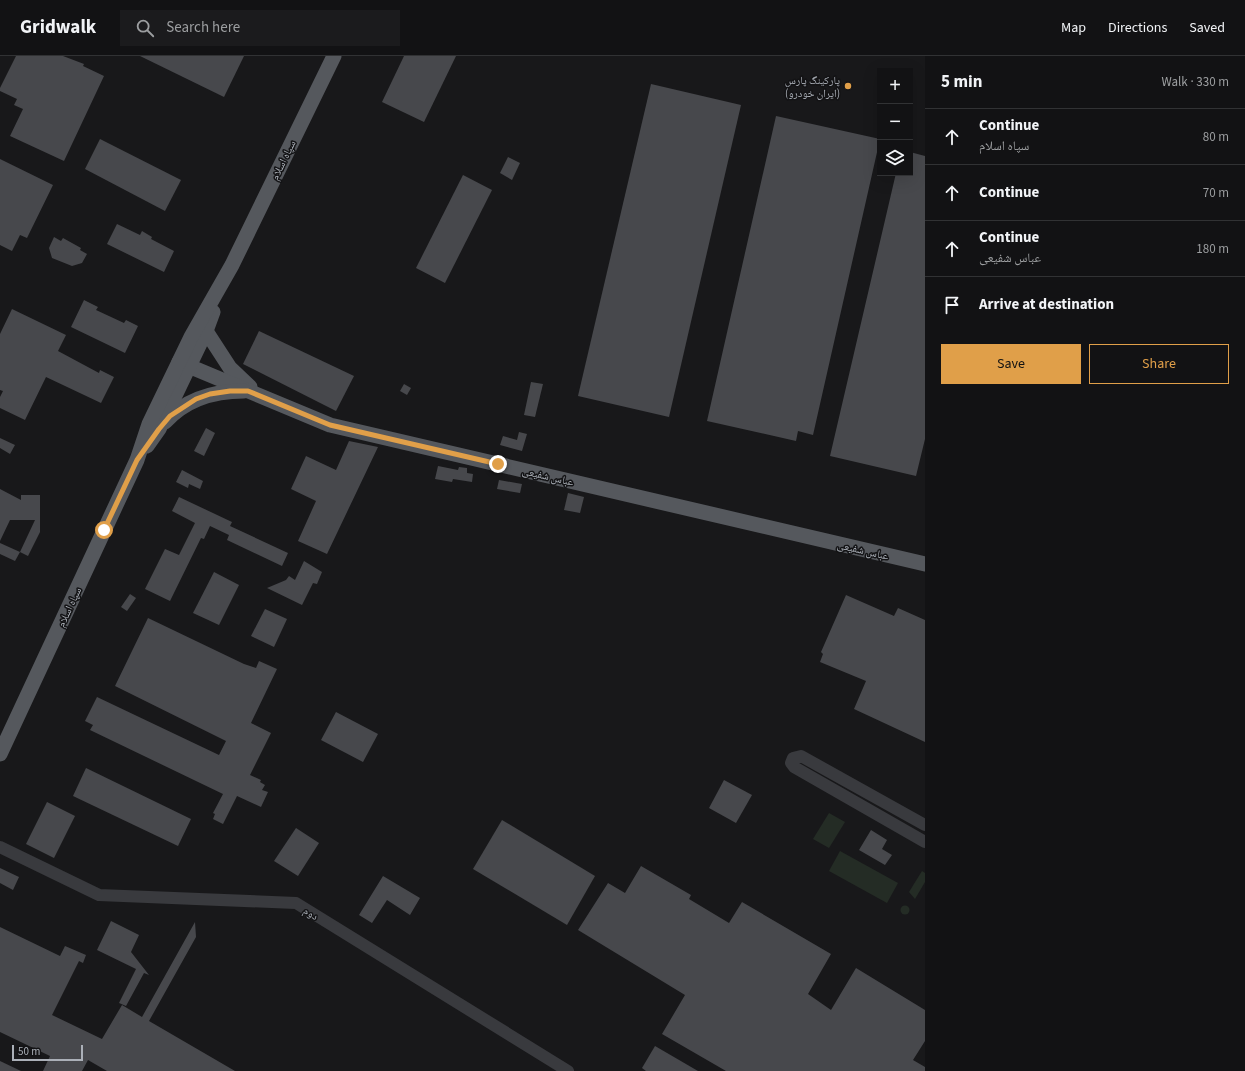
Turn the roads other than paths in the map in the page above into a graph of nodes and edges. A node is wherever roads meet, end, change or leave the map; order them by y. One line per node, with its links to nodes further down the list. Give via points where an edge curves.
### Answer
1 (334, 56): 2 (main road, سپاه اسلام)
2 (232, 265): 3 (main road, سپاه اسلام); 4 (main road, سپاه اسلام)
3 (206, 331): 4 (main road, سپاه اسلام); 5 (main road, via 230,368)
4 (186, 360): 5 (main road, عباس شفیعی); 6 (main road, سپاه اسلام); 7 (main road, سپاه اسلام, via 149,424)
5 (249, 389): 6 (main road, via 196,399 170,416); 8 (main road, عباس شفیعی, via 331,420); 9 (main road, عباس شفیعی, via 330,425)
6 (159, 429): 7 (main road, سپاه اسلام)
7 (137, 460): 10 (main road, سپاه اسلام)
8 (925, 556)
9 (925, 564)
10 (0, 754)
11 (925, 825): 12 (lane, via 801,756 793,758 791,763 794,767)
12 (925, 842)
13 (0, 847): 14 (lane, دوم, via 99,895 296,904)
14 (568, 1071)

